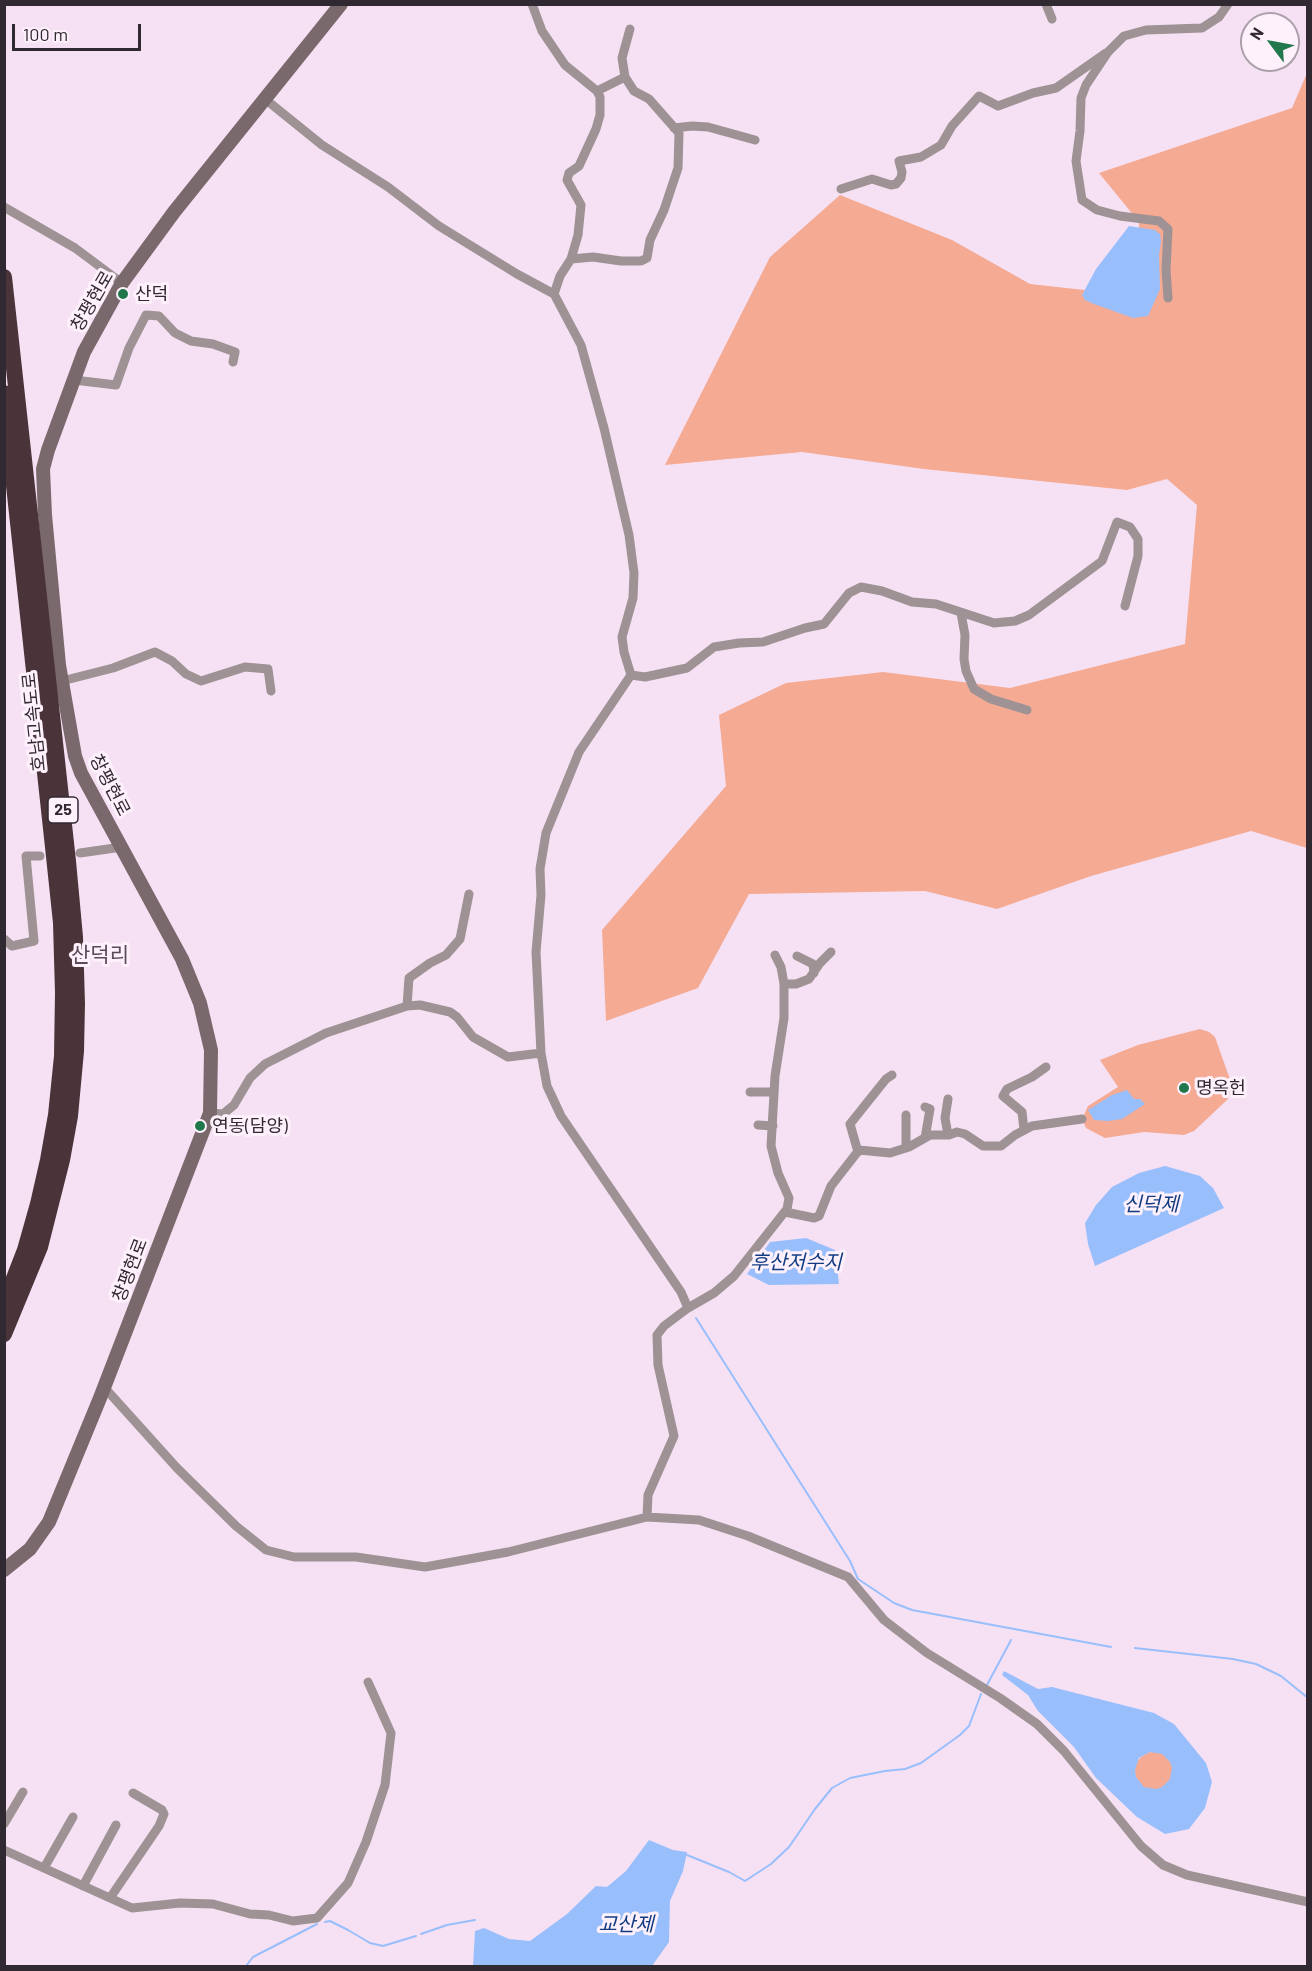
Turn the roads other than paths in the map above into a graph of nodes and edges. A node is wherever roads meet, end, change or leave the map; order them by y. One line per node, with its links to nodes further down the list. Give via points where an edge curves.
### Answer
1 (341, 4): 10 (main road, 창평현로)
2 (532, 4): 9 (street, via 542,31 565,64)
3 (1046, 4): 5 (street)
4 (1228, 4): 7 (street, via 1219,17 1202,28 1131,33)
5 (1052, 19)
6 (630, 29): 8 (street, via 622,58)
7 (1108, 52): 13 (street, via 1056,88 998,106 979,96 940,145 921,157 899,161 902,172 896,184 872,179); 19 (street, via 1081,98 1076,161 1082,200 1097,210 1159,221 1168,229)
8 (625, 77): 9 (street); 11 (street, via 634,91 649,99)
9 (597, 91): 15 (street, via 600,115 596,129 579,166 569,172 567,180 582,204)
10 (265, 99): 17 (main road, 창평현로); 18 (street, via 322,145 388,187 439,226)
11 (674, 128): 12 (street, via 708,127); 15 (street, via 679,133 678,168 650,240 647,258)
12 (755, 140)
13 (841, 189)
14 (4, 207): 17 (street, via 75,248)
15 (571, 259): 18 (street)
16 (4, 277): 60 (highway, 호남고속도로 / 25, via 68,861 77,1004 70,1116 62,1160 40,1247)
17 (122, 283): 21 (main road, 창평현로, via 84,352)
18 (554, 294): 25 (street, via 581,345 590,374 628,535 633,598 622,637)
19 (1168, 298)
20 (233, 362): 21 (street, via 235,352 191,341 175,333 159,316 146,315 116,386)
21 (74, 380): 26 (main road, 창평현로, via 44,469)
22 (4, 393): 58 (highway, 호남고속도로 / 25, via 61,923 63,993 62,1056 54,1126 38,1204)
23 (1125, 606): 24 (street, via 1138,556 1138,539 1130,527 1117,522 1102,561 1029,615 994,623)
24 (961, 613): 25 (street, via 861,587 849,593 824,624 763,642 714,647 687,668 645,677); 28 (street, via 965,665 974,689 991,699)
25 (631, 675): 40 (street, via 579,752 546,833 536,952)
26 (62, 681): 27 (street, via 155,652 201,681 245,667 268,669); 29 (main road, 창평현로, via 81,773)
27 (271, 691)
28 (1027, 710)
29 (122, 847): 30 (street); 47 (main road, 창평현로, via 182,958 200,1003 211,1050)
30 (80, 853)
31 (40, 856): 33 (street, via 26,856 34,941 12,946)
32 (469, 894): 39 (street, via 460,939 446,955 409,978)
33 (4, 939)
34 (831, 952): 37 (street)
35 (776, 955): 38 (street)
36 (797, 956): 37 (street, via 813,964)
37 (814, 973): 38 (street, via 809,980)
38 (784, 984): 44 (street, via 784,1018)
39 (407, 1006): 40 (street, via 450,1012 473,1037 508,1057); 47 (street, via 326,1033 265,1064 249,1078 234,1105 223,1114)
40 (541, 1053): 59 (street, via 547,1086 561,1116 681,1292)
41 (1046, 1067): 52 (street, via 1007,1089 1003,1096 1022,1112)
42 (892, 1075): 56 (street, via 850,1124)
43 (750, 1092): 44 (street)
44 (774, 1092): 51 (street)
45 (948, 1099): 53 (street)
46 (926, 1107): 54 (street, via 930,1109)
47 (210, 1113): 61 (main road, 창평현로)
48 (906, 1115): 55 (street)
49 (1082, 1119): 52 (street)
50 (758, 1125): 51 (street)
51 (773, 1126): 57 (street, via 771,1146 789,1198)
52 (1024, 1130): 53 (street, via 1002,1146 991,1147 965,1134)
53 (948, 1135): 54 (street)
54 (926, 1138): 55 (street)
55 (906, 1148): 56 (street, via 890,1153)
56 (858, 1152): 57 (street, via 831,1186 819,1216)
57 (785, 1212): 59 (street, via 734,1276)
58 (4, 1304)
59 (687, 1308): 62 (street, via 657,1335 658,1365 674,1436 648,1496)
60 (4, 1335)
61 (104, 1387): 62 (street, via 236,1526 266,1550 285,1555 356,1557 425,1567 508,1552); 63 (main road, 창평현로, via 49,1522 30,1549)
62 (647, 1517): 74 (street, via 699,1520 848,1577 884,1620 927,1653 1037,1724 1064,1751 1141,1846 1163,1865 1187,1875)
63 (4, 1570)
64 (368, 1682): 73 (street, via 391,1733 385,1785 348,1883 317,1918 293,1922 213,1904 132,1908)
65 (23, 1792): 68 (street)
66 (133, 1793): 73 (street, via 164,1814)
67 (73, 1817): 71 (street)
68 (4, 1824)
69 (116, 1825): 72 (street)
70 (4, 1850): 71 (street)
71 (44, 1868): 72 (street)
72 (83, 1886): 73 (street)
73 (110, 1898)
74 (1308, 1902)

